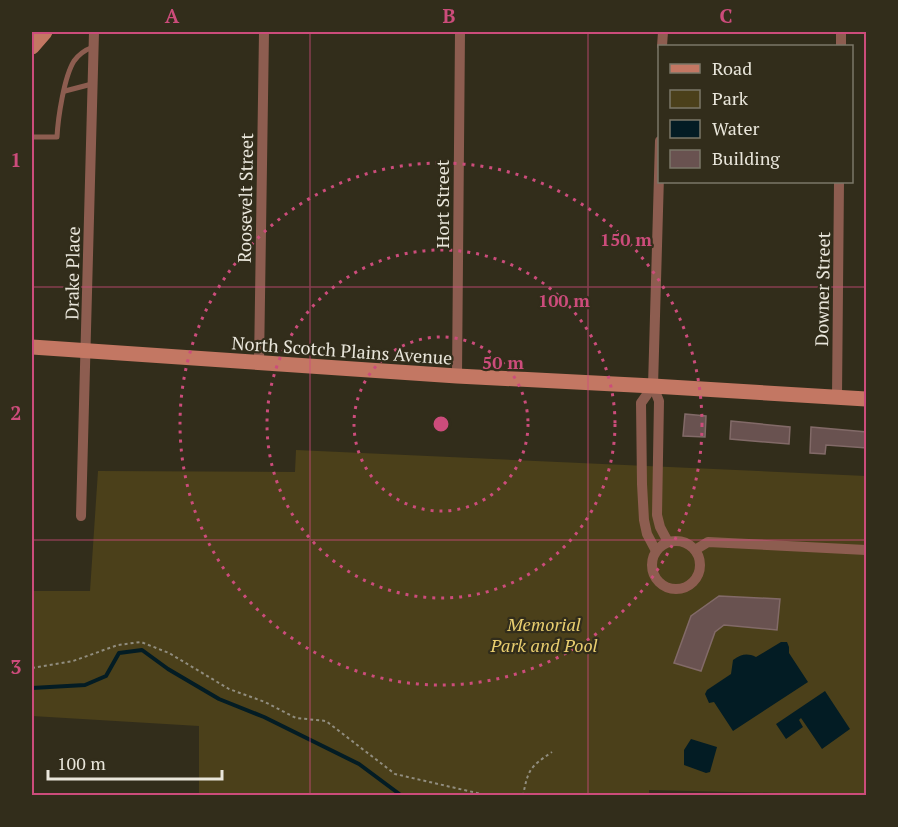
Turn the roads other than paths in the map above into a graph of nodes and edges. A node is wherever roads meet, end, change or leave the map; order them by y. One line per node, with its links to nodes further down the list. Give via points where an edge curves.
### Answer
1 (45, 32): 5 (street)
2 (94, 32): 6 (street, Drake Place)
3 (264, 32): 14 (street, Roosevelt Street)
4 (460, 32): 15 (street, Hort Street)
5 (32, 47)
6 (93, 47): 7 (street, Drake Place); 8 (lane, via 74,61)
7 (92, 84): 8 (lane); 13 (street, Drake Place)
8 (65, 91): 9 (lane, via 57,137)
9 (32, 137)
10 (659, 183): 16 (street)
11 (839, 183): 17 (street, Downer Street)
12 (32, 347): 13 (street, North Scotch Plains Avenue)
13 (87, 352): 14 (street, North Scotch Plains Avenue); 19 (street, Drake Place)
14 (259, 364): 15 (street, North Scotch Plains Avenue)
15 (457, 376): 16 (street, North Scotch Plains Avenue)
16 (652, 386): 17 (street, North Scotch Plains Avenue); 20 (street, via 658,401 657,515); 23 (street, via 641,403 642,484 644,520)
17 (837, 397): 18 (street, North Scotch Plains Avenue)
18 (867, 399)
19 (81, 516)
20 (668, 542): 21 (street, via 683,542); 23 (street)
21 (694, 550): 22 (street, via 708,542); 23 (street, via 699,572 690,584 676,589 656,579 652,565)
22 (867, 550)
23 (656, 552)

